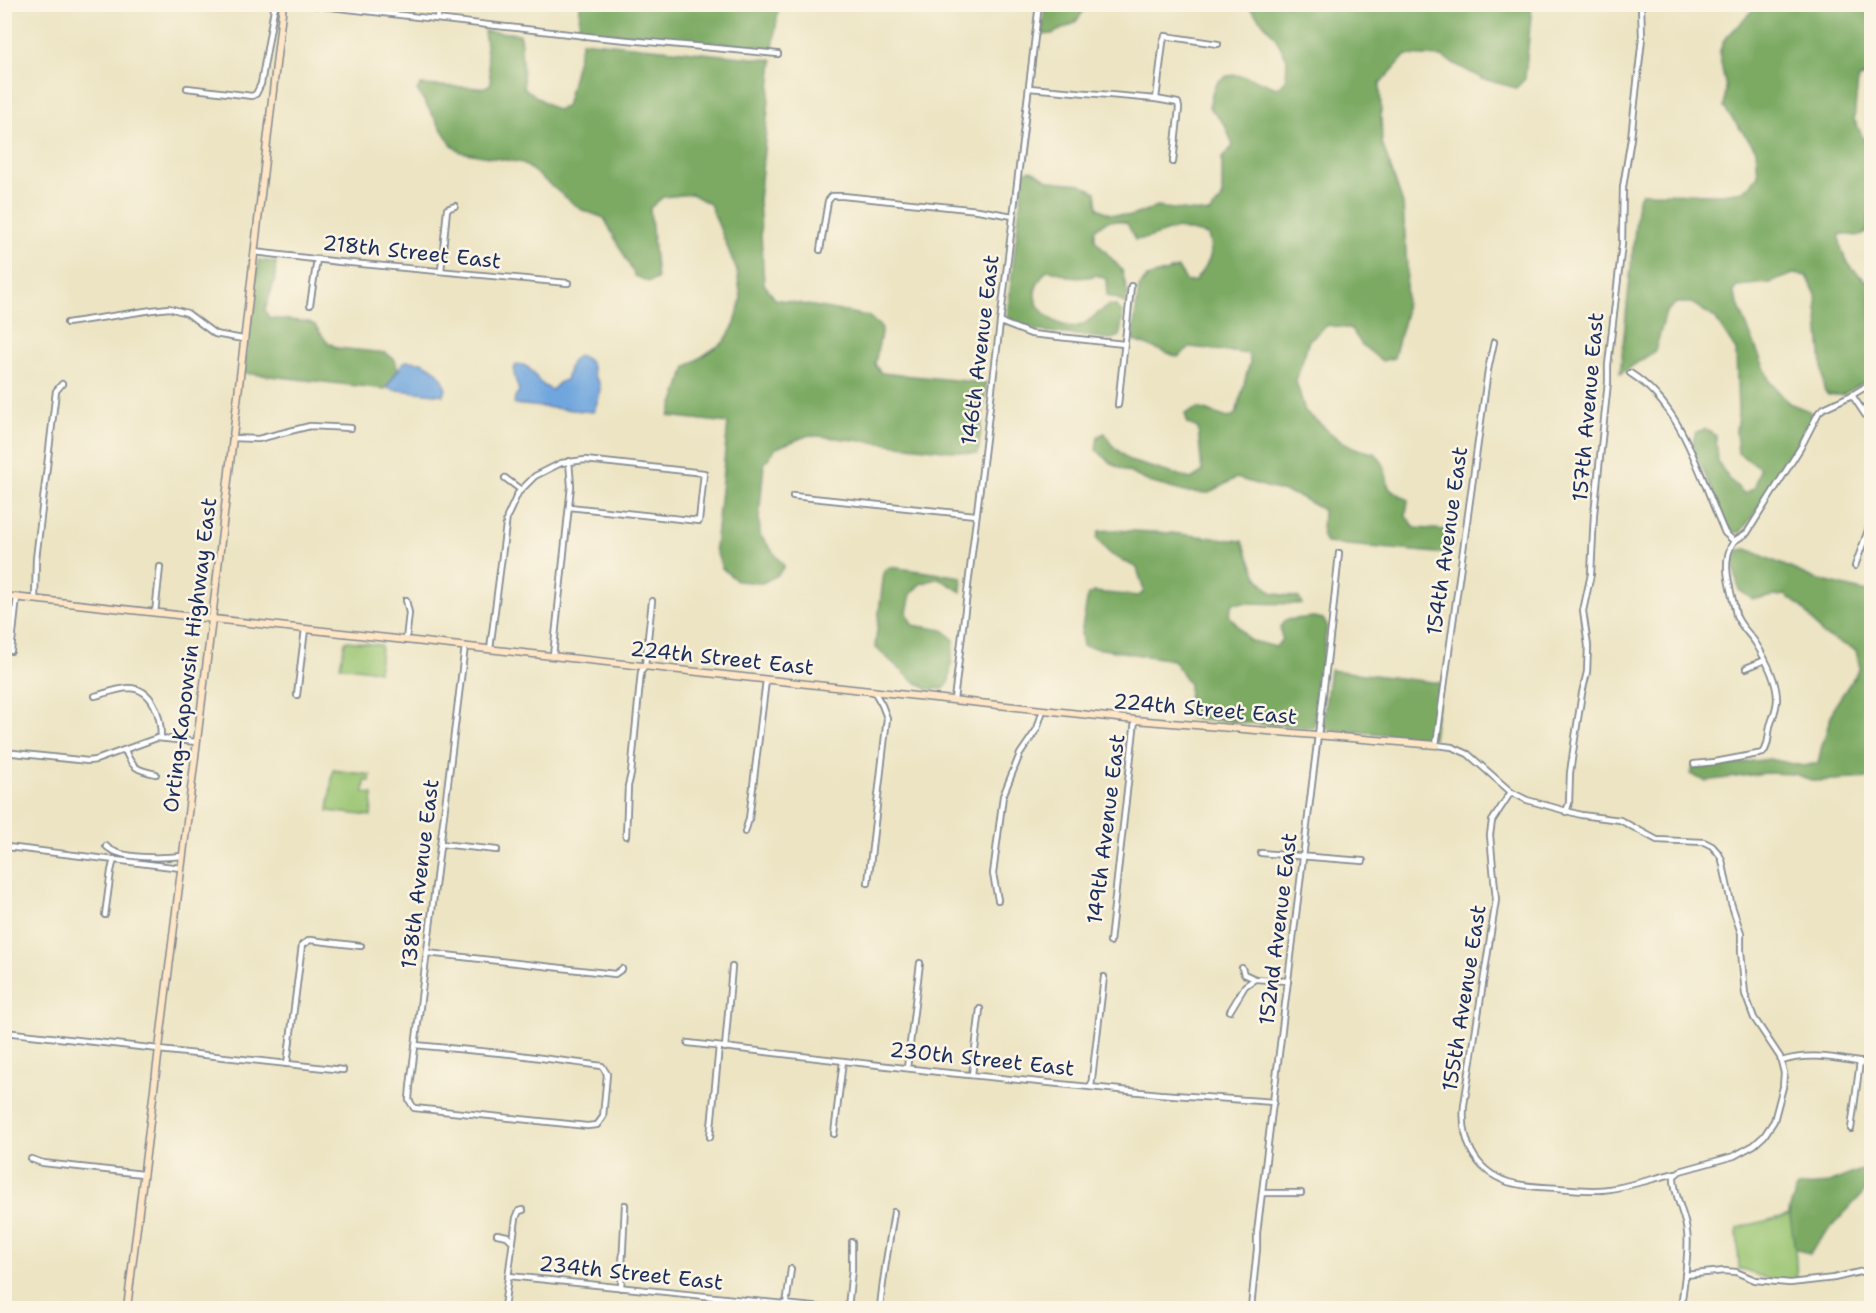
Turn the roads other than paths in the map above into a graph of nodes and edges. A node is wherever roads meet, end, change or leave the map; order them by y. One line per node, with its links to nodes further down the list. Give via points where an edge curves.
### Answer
1 (277, 4): 10 (street, via 256,94)
2 (283, 4): 17 (main road, Orting-Kapowsin Highway East)
3 (304, 4): 7 (street)
4 (441, 4): 7 (street)
5 (1039, 4): 11 (street, 146th Avenue East)
6 (1641, 4): 79 (street, 157th Avenue East, via 1642,38 1623,187 1622,244 1591,574 1583,611 1587,672)
7 (437, 19): 9 (street)
8 (1218, 44): 12 (street, via 1165,36)
9 (778, 54)
10 (187, 88)
11 (1029, 88): 12 (street); 15 (street, 146th Avenue East)
12 (1156, 99): 13 (street, via 1179,106)
13 (1173, 162)
14 (455, 206): 19 (street, via 447,209)
15 (1013, 216): 16 (street, via 832,196); 23 (street, 146th Avenue East)
16 (820, 250)
17 (254, 252): 18 (street, 218th Street East); 25 (main road, Orting-Kapowsin Highway East)
18 (317, 259): 19 (street, 218th Street East); 22 (street)
19 (441, 271): 20 (street, 218th Street East)
20 (568, 283)
21 (1131, 286): 27 (street)
22 (310, 305)
23 (1000, 322): 27 (street, via 1031,334); 41 (street, 146th Avenue East)
24 (67, 323): 25 (street, via 170,308 187,313 215,334)
25 (243, 339): 35 (main road, Orting-Kapowsin Highway East)
26 (1494, 342): 73 (street, 154th Avenue East)
27 (1124, 345): 32 (street)
28 (1630, 373): 43 (street, via 1653,390 1667,408 1725,533)
29 (1872, 383): 31 (street)
30 (62, 384): 49 (street, via 56,391 46,470)
31 (1852, 395): 33 (street); 43 (street, via 1819,412 1747,533)
32 (1118, 405)
33 (1872, 425)
34 (351, 428): 35 (street, via 310,426 258,439)
35 (232, 438): 53 (main road, Orting-Kapowsin Highway East)
36 (569, 461): 38 (street, via 543,471); 40 (street); 40 (street, via 704,473 699,521)
37 (506, 478): 38 (street)
38 (521, 490): 57 (street, via 505,525)
39 (793, 496): 41 (street)
40 (569, 507): 59 (street)
41 (975, 515): 67 (street, 146th Avenue East)
42 (1872, 519): 45 (street)
43 (1734, 541): 60 (street, via 1727,556 1726,572 1736,615)
44 (1338, 553): 70 (street, 152nd Avenue East)
45 (1855, 566)
46 (160, 567): 52 (street)
47 (4, 596): 48 (main road, 224th Street East)
48 (17, 597): 49 (main road, 224th Street East); 58 (street)
49 (35, 599): 52 (main road, 224th Street East)
50 (406, 600): 55 (street)
51 (652, 601): 61 (street)
52 (155, 613): 53 (main road, 224th Street East)
53 (212, 619): 54 (main road, 224th Street East); 72 (main road, Orting-Kapowsin Highway East)
54 (304, 629): 55 (main road, 224th Street East); 65 (street)
55 (406, 640): 56 (main road, 224th Street East)
56 (465, 646): 57 (main road, 224th Street East); 82 (street, 138th Avenue East)
57 (490, 649): 59 (main road, 224th Street East)
58 (10, 651)
59 (553, 656): 61 (main road, 224th Street East)
60 (1765, 660): 62 (street); 76 (street, via 1777,698 1765,752)
61 (645, 666): 63 (main road, 224th Street East); 81 (street, via 628,786)
62 (1746, 668)
63 (766, 680): 64 (main road, 224th Street East); 80 (street)
64 (874, 691): 67 (main road, 224th Street East); 92 (street, via 887,718)
65 (297, 695)
66 (95, 696): 71 (street, via 138,690 158,711)
67 (954, 700): 68 (main road, 224th Street East)
68 (1043, 710): 69 (main road, 224th Street East); 95 (street, via 1003,796 993,874)
69 (1135, 720): 70 (main road, 224th Street East); 97 (street, 149th Avenue East)
70 (1317, 735): 73 (main road, 224th Street East); 88 (street, 152nd Avenue East)
71 (161, 738): 72 (street); 74 (street)
72 (197, 741): 87 (main road, Orting-Kapowsin Highway East)
73 (1436, 745): 78 (street, via 1468,754)
74 (125, 750): 75 (street, via 88,761); 77 (street, via 132,766)
75 (4, 752)
76 (1694, 764)
77 (156, 774)
78 (1510, 792): 79 (street); 128 (street, 155th Avenue East, via 1492,820 1496,900 1464,1134 1472,1152 1488,1171 1516,1184 1594,1190)
79 (1566, 812): 115 (street, via 1620,820 1657,840 1701,842 1717,851 1741,933 1744,984 1752,1014)
80 (745, 832)
81 (626, 836)
82 (441, 844): 85 (street); 99 (street, 138th Avenue East)
83 (106, 846): 87 (street, via 130,855)
84 (7, 847): 89 (street)
85 (497, 850)
86 (1261, 853): 88 (street)
87 (183, 856): 91 (main road, Orting-Kapowsin Highway East)
88 (1303, 856): 90 (street); 105 (street, 152nd Avenue East)
89 (114, 860): 91 (street); 96 (street)
90 (1363, 861)
91 (182, 868): 113 (main road, Orting-Kapowsin Highway East)
92 (868, 883)
93 (1871, 891): 94 (street)
94 (1872, 895)
95 (998, 900)
96 (105, 915)
97 (1110, 942)
98 (362, 946): 117 (street, via 310,940 300,948)
99 (427, 953): 102 (street, via 615,974); 111 (street, 138th Avenue East)
100 (920, 963): 119 (street)
101 (732, 967): 112 (street)
102 (622, 969)
103 (1104, 977): 122 (street)
104 (1255, 979): 105 (street); 106 (street); 106 (street, via 1243,971 1241,980)
105 (1288, 981): 123 (street, 152nd Avenue East)
106 (1246, 984): 108 (street)
107 (980, 1009): 121 (street)
108 (1230, 1011)
109 (4, 1032): 113 (street)
110 (688, 1043): 112 (street, 230th Street East)
111 (416, 1045): 111 (street, 138th Avenue East, via 597,1064 607,1074 603,1117 594,1126 586,1126 414,1108 409,1096)
112 (722, 1047): 114 (street, 230th Street East); 126 (street)
113 (159, 1050): 117 (street); 129 (main road, Orting-Kapowsin Highway East)
114 (843, 1061): 119 (street, 230th Street East); 125 (street)
115 (1782, 1061): 116 (street, via 1811,1055); 128 (street, via 1781,1099 1764,1136 1741,1153)
116 (1860, 1062): 118 (street); 124 (street)
117 (286, 1064): 120 (street)
118 (1872, 1064)
119 (907, 1068): 121 (street, 230th Street East)
120 (343, 1070)
121 (972, 1075): 122 (street, 230th Street East)
122 (1090, 1087): 123 (street, 230th Street East)
123 (1274, 1102): 130 (street, 152nd Avenue East)
124 (1851, 1129)
125 (834, 1134)
126 (710, 1137)
127 (31, 1159): 129 (street)
128 (1676, 1173): 140 (street, via 1674,1180 1688,1234)
129 (143, 1174): 144 (main road, Orting-Kapowsin Highway East)
130 (1262, 1193): 131 (street); 149 (street, 152nd Avenue East)
131 (1301, 1193)
132 (625, 1205): 142 (street)
133 (522, 1210): 136 (street, via 518,1212)
134 (894, 1212): 148 (street)
135 (497, 1234): 136 (street)
136 (512, 1241): 141 (street)
137 (852, 1242): 147 (street)
138 (791, 1269): 143 (street)
139 (1868, 1270): 140 (street, via 1790,1283 1758,1281 1724,1271)
140 (1684, 1275): 150 (street)
141 (508, 1276): 142 (street, 234th Street East); 145 (street)
142 (621, 1288): 143 (street, 234th Street East)
143 (786, 1305): 146 (street, 234th Street East)
144 (127, 1308)
145 (504, 1308)
146 (823, 1308)
147 (848, 1308)
148 (880, 1308)
149 (1251, 1308)
150 (1681, 1308)

